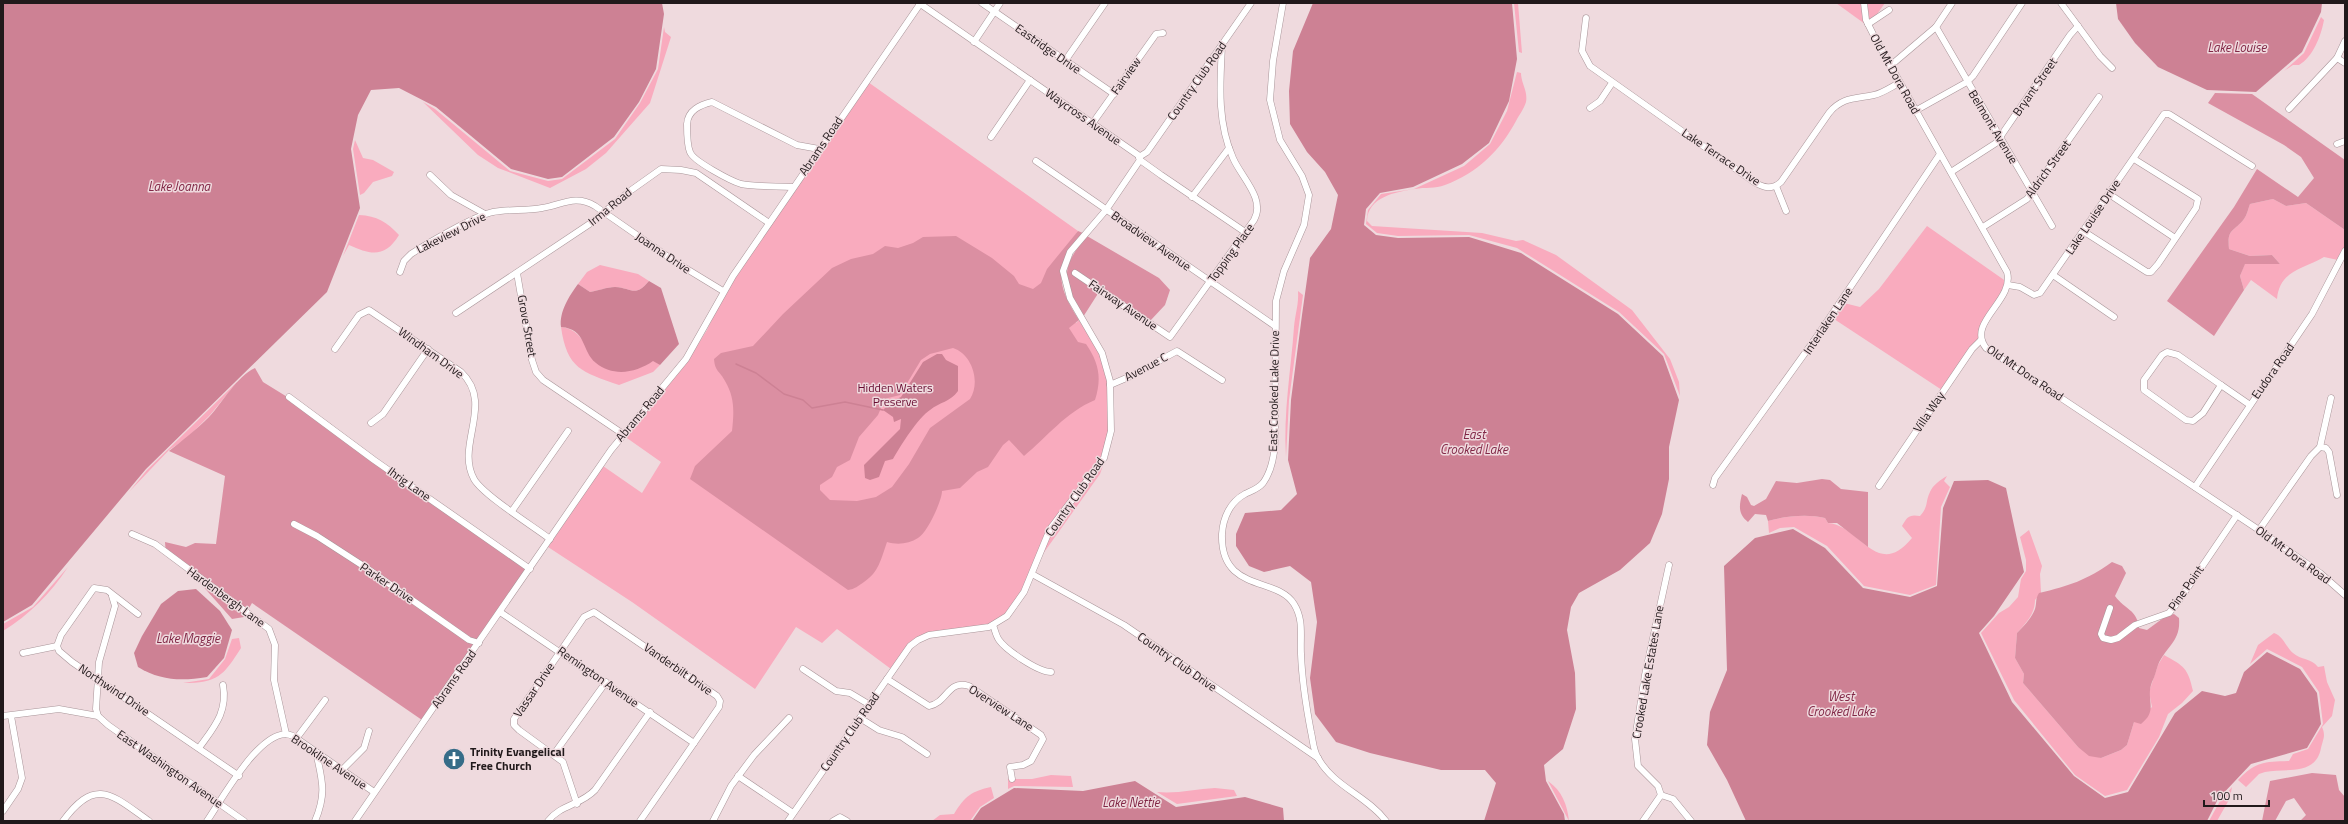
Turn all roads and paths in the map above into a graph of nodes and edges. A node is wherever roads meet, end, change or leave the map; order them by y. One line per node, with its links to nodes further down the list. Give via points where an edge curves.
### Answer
1 (919, 3): 19 (street, Waycross Avenue); 41 (street, Abrams Road)
2 (982, 3): 12 (street, Eastridge Drive)
3 (1000, 3): 12 (street)
4 (1106, 3): 22 (street)
5 (1251, 3): 20 (street, Country Club Road)
6 (1283, 3): 74 (street, East Crooked Lake Drive, via 1273,61 1271,107 1280,140 1302,176 1309,196 1304,225 1279,286)
7 (1864, 3): 14 (street, Old Mt Dora Road)
8 (1952, 3): 16 (street)
9 (2022, 3): 27 (street, via 1977,70)
10 (2061, 3): 15 (street)
11 (1889, 10): 14 (street)
12 (994, 12): 19 (street); 22 (street, Eastridge Drive)
13 (1586, 18): 28 (street, Lake Terrace Drive, via 1582,45 1584,57 1590,66)
14 (1868, 24): 24 (street, Old Mt Dora Road)
15 (2078, 26): 25 (street); 37 (street, Bryant Street)
16 (1936, 27): 24 (street); 27 (street, Belmont Avenue)
17 (1163, 33): 30 (street, Fairview, via 1156,34)
18 (2345, 41): 21 (street)
19 (974, 42): 26 (street, Waycross Avenue)
20 (1222, 46): 40 (street, Topping Place, via 1220,106); 43 (street, Country Club Road, via 1147,152)
21 (2337, 58): 23 (street); 33 (street)
22 (1065, 60): 30 (street, Eastridge Drive)
23 (2345, 63)
24 (1890, 66): 29 (street, Old Mt Dora Road)
25 (2112, 68)
26 (1030, 80): 35 (street, Waycross Avenue); 36 (street)
27 (1966, 82): 34 (street); 37 (street, Belmont Avenue)
28 (1612, 83): 32 (street, via 1600,101); 49 (street, Lake Terrace Drive, via 1754,182 1765,187)
29 (1899, 83): 34 (street, Old Mt Dora Road); 49 (street, Lake Terrace Drive, via 1879,93 1848,98 1838,104)
30 (1114, 94): 35 (street, Fairview)
31 (2099, 97): 51 (street, Aldrich Street)
32 (1590, 108)
33 (2289, 110)
34 (1915, 111): 42 (street, Old Mt Dora Road)
35 (1092, 124): 43 (street, Waycross Avenue)
36 (991, 137)
37 (2000, 137): 47 (street, Bryant Street, via 1996,143); 51 (street, Belmont Avenue)
38 (2345, 141): 39 (street)
39 (2337, 144)
40 (1229, 148): 53 (street); 62 (street, Topping Place, via 1258,207 1257,216)
41 (819, 149): 50 (street, Abrams Road); 50 (street, via 797,145 712,102 691,112 688,121 688,148 700,163 743,184)
42 (1940, 154): 47 (street, Old Mt Dora Road); 89 (street, Interlaken Lane, via 1818,335 1715,478)
43 (1139, 158): 53 (street, Waycross Avenue); 54 (street, Country Club Road)
44 (2134, 159): 46 (street, Lake Louise Drive, via 2164,114 2169,114); 52 (street, Lake Louise Drive); 63 (street, via 2198,199 2196,208)
45 (1036, 161): 54 (street, Broadview Avenue)
46 (2252, 166)
47 (1951, 172): 60 (street, Old Mt Dora Road)
48 (430, 175): 57 (street, via 451,195)
49 (1776, 186): 55 (street)
50 (793, 188): 58 (street, Abrams Road)
51 (2032, 193): 59 (street, Belmont Avenue); 60 (street, Aldrich Street, via 2016,207)
52 (2109, 194): 61 (street, Lake Louise Drive); 63 (street)
53 (1192, 197): 62 (street, Waycross Avenue)
54 (1106, 210): 69 (street, Broadview Avenue); 80 (street, Country Club Road, via 1070,252 1064,264 1063,276 1076,312 1102,354)
55 (1786, 211)
56 (604, 213): 57 (street, Lakeview Drive, via 589,202 574,199 541,209); 58 (street, Irma Road, via 648,177 665,168 696,173); 66 (street, Irma Road); 71 (street, Joanna Drive)
57 (485, 214): 65 (street, Lakeview Drive, via 411,254 404,261)
58 (769, 223): 71 (street, Abrams Road)
59 (2052, 226)
60 (1982, 227): 70 (street, Old Mt Dora Road, via 2003,262 2009,277)
61 (2083, 230): 63 (street, via 2146,272 2152,272); 68 (street, Lake Louise Drive)
62 (1245, 232): 69 (street, Topping Place)
63 (2175, 238)
64 (2345, 252): 84 (street, Eudora Road, via 2312,314)
65 (400, 272)
66 (517, 273): 72 (street, Irma Road); 87 (street, Grove Street, via 532,360 540,377)
67 (1075, 273): 75 (street, Fairway Avenue)
68 (2053, 275): 70 (street, Lake Louise Drive, via 2043,290 2036,295 2020,287); 73 (street)
69 (1210, 281): 74 (street, Broadview Avenue); 75 (street, Topping Place)
70 (2008, 285): 76 (street, Old Mt Dora Road, via 1982,327)
71 (723, 291): 87 (street, Abrams Road, via 705,329 686,359)
72 (456, 313)
73 (2114, 317)
74 (1275, 326): 135 (street, East Crooked Lake Drive, via 1276,444 1273,460 1262,484 1238,498 1227,512 1223,522 1222,539 1227,558 1239,575 1283,592 1299,613 1303,690)
75 (1170, 337)
76 (1981, 340): 90 (street, Villa Way, via 1972,349); 91 (street, Old Mt Dora Road, via 1993,353)
77 (335, 349): 78 (street, Windham Drive, via 359,315 368,310)
78 (428, 349): 85 (street, via 383,414); 93 (street, Windham Drive, via 461,372 470,384 475,403 469,457 471,471 481,488)
79 (1222, 380): 80 (street, Avenue C, via 1177,351)
80 (1110, 385): 101 (street, Country Club Road, via 1111,431 1104,458 1050,529)
81 (2221, 386): 81 (street, via 2198,418 2190,422 2143,388 2144,380 2162,355 2170,352); 84 (street)
82 (289, 397): 100 (street, Ihrig Lane)
83 (2331, 398): 88 (street)
84 (2250, 405): 91 (street, Eudora Road)
85 (370, 423)
86 (568, 431): 93 (street)
87 (623, 434): 98 (street, Abrams Road)
88 (2320, 447): 92 (street, via 2326,448 2329,452); 96 (street)
89 (1713, 485)
90 (1879, 486)
91 (2195, 487): 94 (street, Old Mt Dora Road)
92 (2337, 495)
93 (512, 511): 98 (street, Windham Drive)
94 (2237, 515): 96 (street, Old Mt Dora Road); 104 (street, Pine Point, via 2169,614 2134,625 2118,638 2111,640 2103,638 2101,634)
95 (294, 524): 109 (street, Parker Drive, via 317,536 470,640)
96 (2259, 530): 102 (street, Old Mt Dora Road, via 2320,573)
97 (132, 534): 128 (street, Hardenbergh Lane, via 155,544 269,629 275,645 274,680)
98 (550, 539): 100 (street, Abrams Road)
99 (1669, 565): 141 (street, Crooked Lake Estates Lane, via 1645,674 1635,739 1638,766 1658,786)
100 (530, 569): 105 (street, Abrams Road)
101 (1032, 574): 108 (street, Country Club Road, via 1011,612); 135 (street, Country Club Drive, via 1124,625)
102 (2345, 595)
103 (112, 596): 107 (street); 110 (street, via 100,587 92,590 61,635); 115 (street, via 115,606 99,662)
104 (2110, 608)
105 (500, 612): 109 (street, Abrams Road); 111 (street, Remington Avenue)
106 (593, 612): 111 (street, Vassar Drive, via 584,617); 130 (street, Vanderbilt Drive, via 719,698 720,707)
107 (138, 614)
108 (993, 625): 114 (street, via 1004,645 1037,669); 116 (street, Country Club Road, via 976,630 929,635 918,640 910,646)
109 (479, 643): 140 (street, Abrams Road)
110 (57, 646): 112 (street); 115 (street, Northwind Drive, via 70,660)
111 (561, 651): 117 (street, Remington Avenue); 133 (street, Vassar Drive, via 515,716 514,722 519,730)
112 (23, 652)
113 (803, 669): 120 (street, via 836,691 850,693)
114 (1051, 672)
115 (99, 679): 124 (street, via 96,709); 131 (street, Northwind Drive)
116 (887, 679): 120 (street, Country Club Road); 139 (street, Overview Lane, via 929,706 939,702 954,686 969,686 1042,735 1043,739 1031,761 1010,767)
117 (606, 682): 121 (street, Remington Avenue); 133 (street)
118 (223, 685): 131 (street, via 225,702 222,715)
119 (325, 700): 129 (street)
120 (870, 705): 126 (street, Country Club Road)
121 (650, 712): 130 (street, Remington Avenue); 144 (street, via 595,790)
122 (3, 716): 123 (street)
123 (11, 716): 124 (street, via 59,709); 142 (street, via 22,778 18,789)
124 (98, 716): 143 (street, East Washington Avenue)
125 (789, 718): 138 (street)
126 (860, 718): 134 (street, via 879,730 902,737); 146 (street, Country Club Road)
127 (369, 731): 136 (street, via 364,748)
128 (286, 734): 129 (street, Brookline Avenue); 137 (street, Brookline Avenue, via 272,737 261,745)
129 (296, 739): 132 (street, Brookline Avenue)
130 (694, 743): 154 (street, Vanderbilt Drive)
131 (199, 748): 137 (street, Northwind Drive)
132 (316, 752): 136 (street, Brookline Avenue); 151 (street, via 324,794)
133 (554, 754): 144 (street, Vassar Drive, via 565,766)
134 (927, 754)
135 (1318, 758): 159 (street, East Crooked Lake Drive, via 1333,777 1373,807)
136 (342, 770): 140 (street, Brookline Avenue)
137 (239, 776): 143 (street, Brookline Avenue)
138 (738, 776): 146 (street); 155 (street)
139 (1012, 779)
140 (374, 792): 152 (street, Abrams Road)
141 (1661, 795): 160 (street); 161 (street, via 1673,799)
142 (6, 801): 145 (street)
143 (219, 804): 149 (street, Brookline Avenue); 150 (street, East Washington Avenue)
144 (577, 804): 153 (street, via 558,812)
145 (3, 811)
146 (793, 813): 156 (street, Country Club Road)
147 (64, 821): 148 (street, via 82,799 92,794 111,795)
148 (149, 821)
149 (207, 821)
150 (244, 821)
151 (315, 821)
152 (355, 821)
153 (548, 821)
154 (640, 821)
155 (712, 821)
156 (788, 821)
157 (833, 821): 158 (street, via 840,817)
158 (847, 821)
159 (1386, 821)
160 (1643, 821)
161 (1691, 821)

